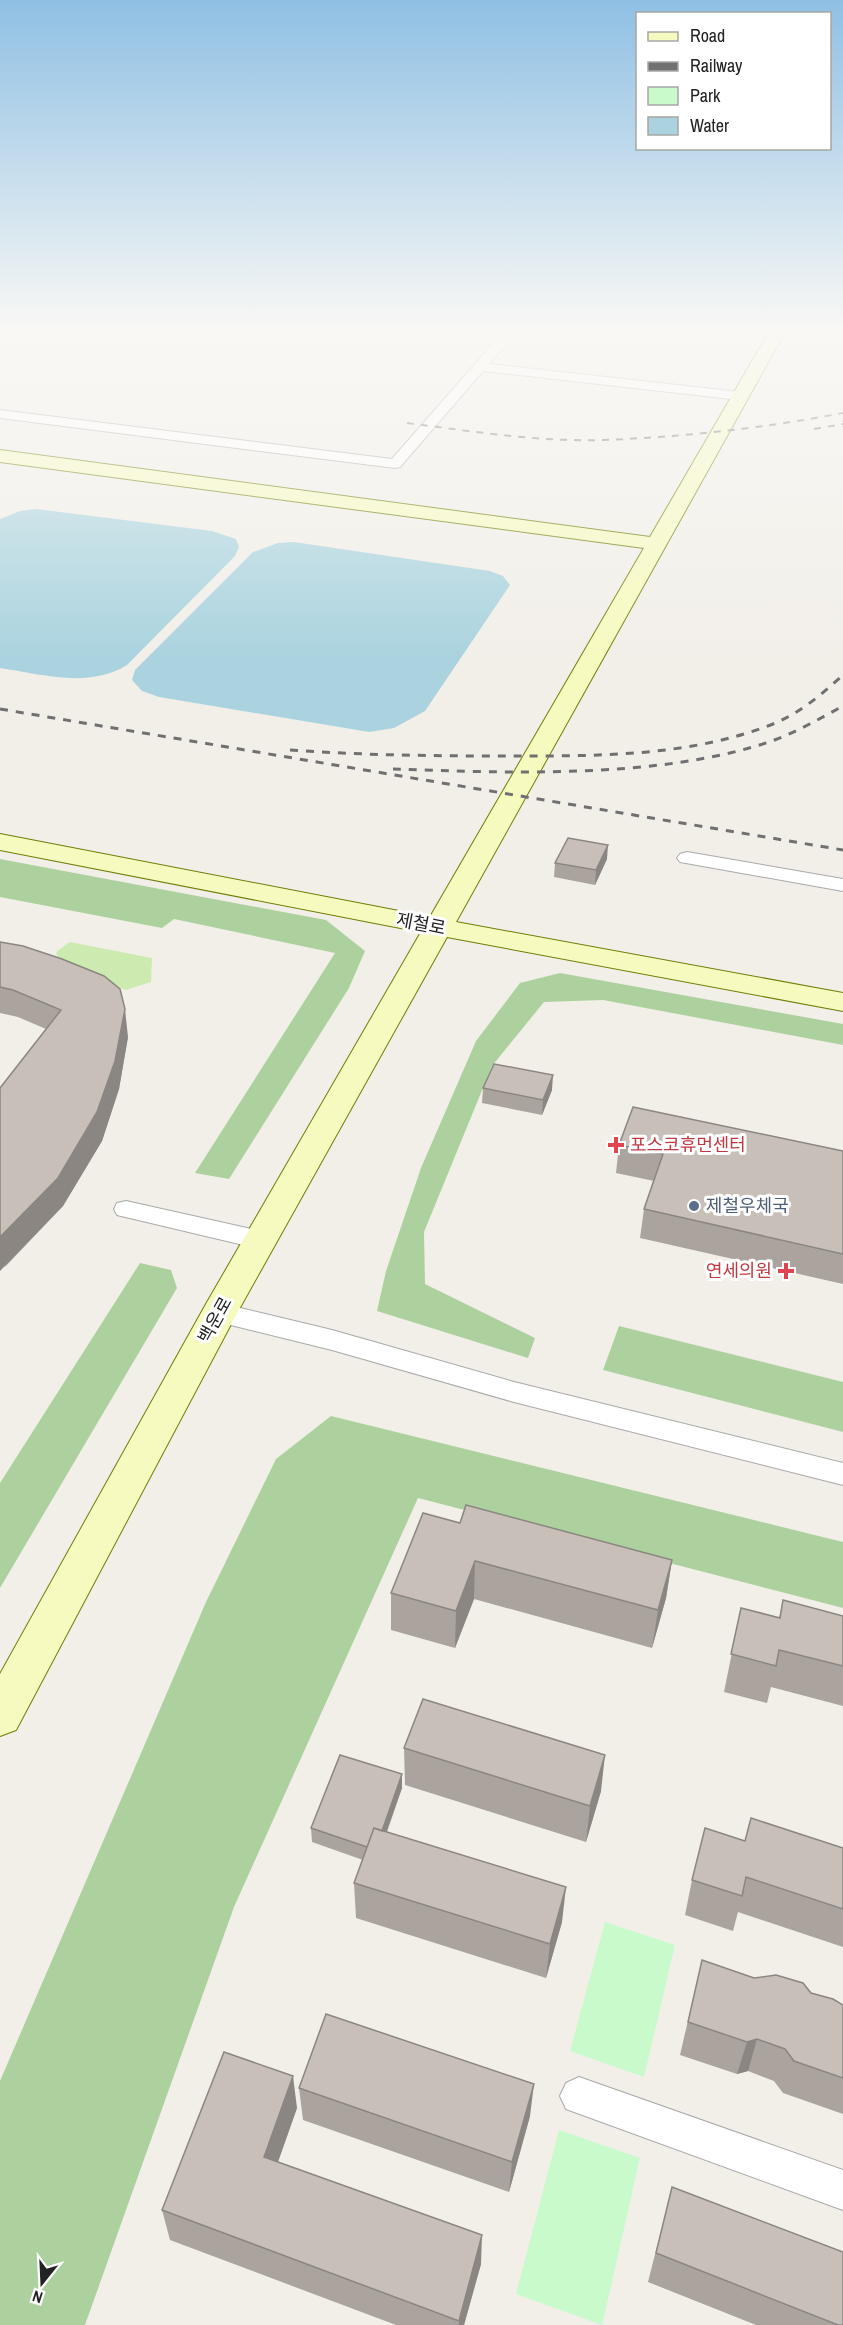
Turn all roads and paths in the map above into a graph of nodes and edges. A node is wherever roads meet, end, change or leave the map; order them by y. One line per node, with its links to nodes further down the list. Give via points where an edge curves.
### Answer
1 (209, 440): 2 (street, via 395,464)
2 (416, 440)
3 (715, 440): 5 (street, 백운로)
4 (0, 456): 5 (street)
5 (656, 544): 9 (street, 백운로)
6 (0, 842): 9 (street, 제철로)
7 (687, 858): 8 (street)
8 (843, 885)
9 (437, 927): 10 (street, 제철로); 12 (street, 백운로)
10 (843, 1002)
11 (126, 1209): 12 (street)
12 (260, 1240): 13 (street, 백운로)
13 (219, 1313): 14 (street, via 332,1340 513,1392); 15 (street, 백운로)
14 (843, 1474)
15 (0, 1716)
16 (579, 2096): 17 (street)
17 (843, 2190)

